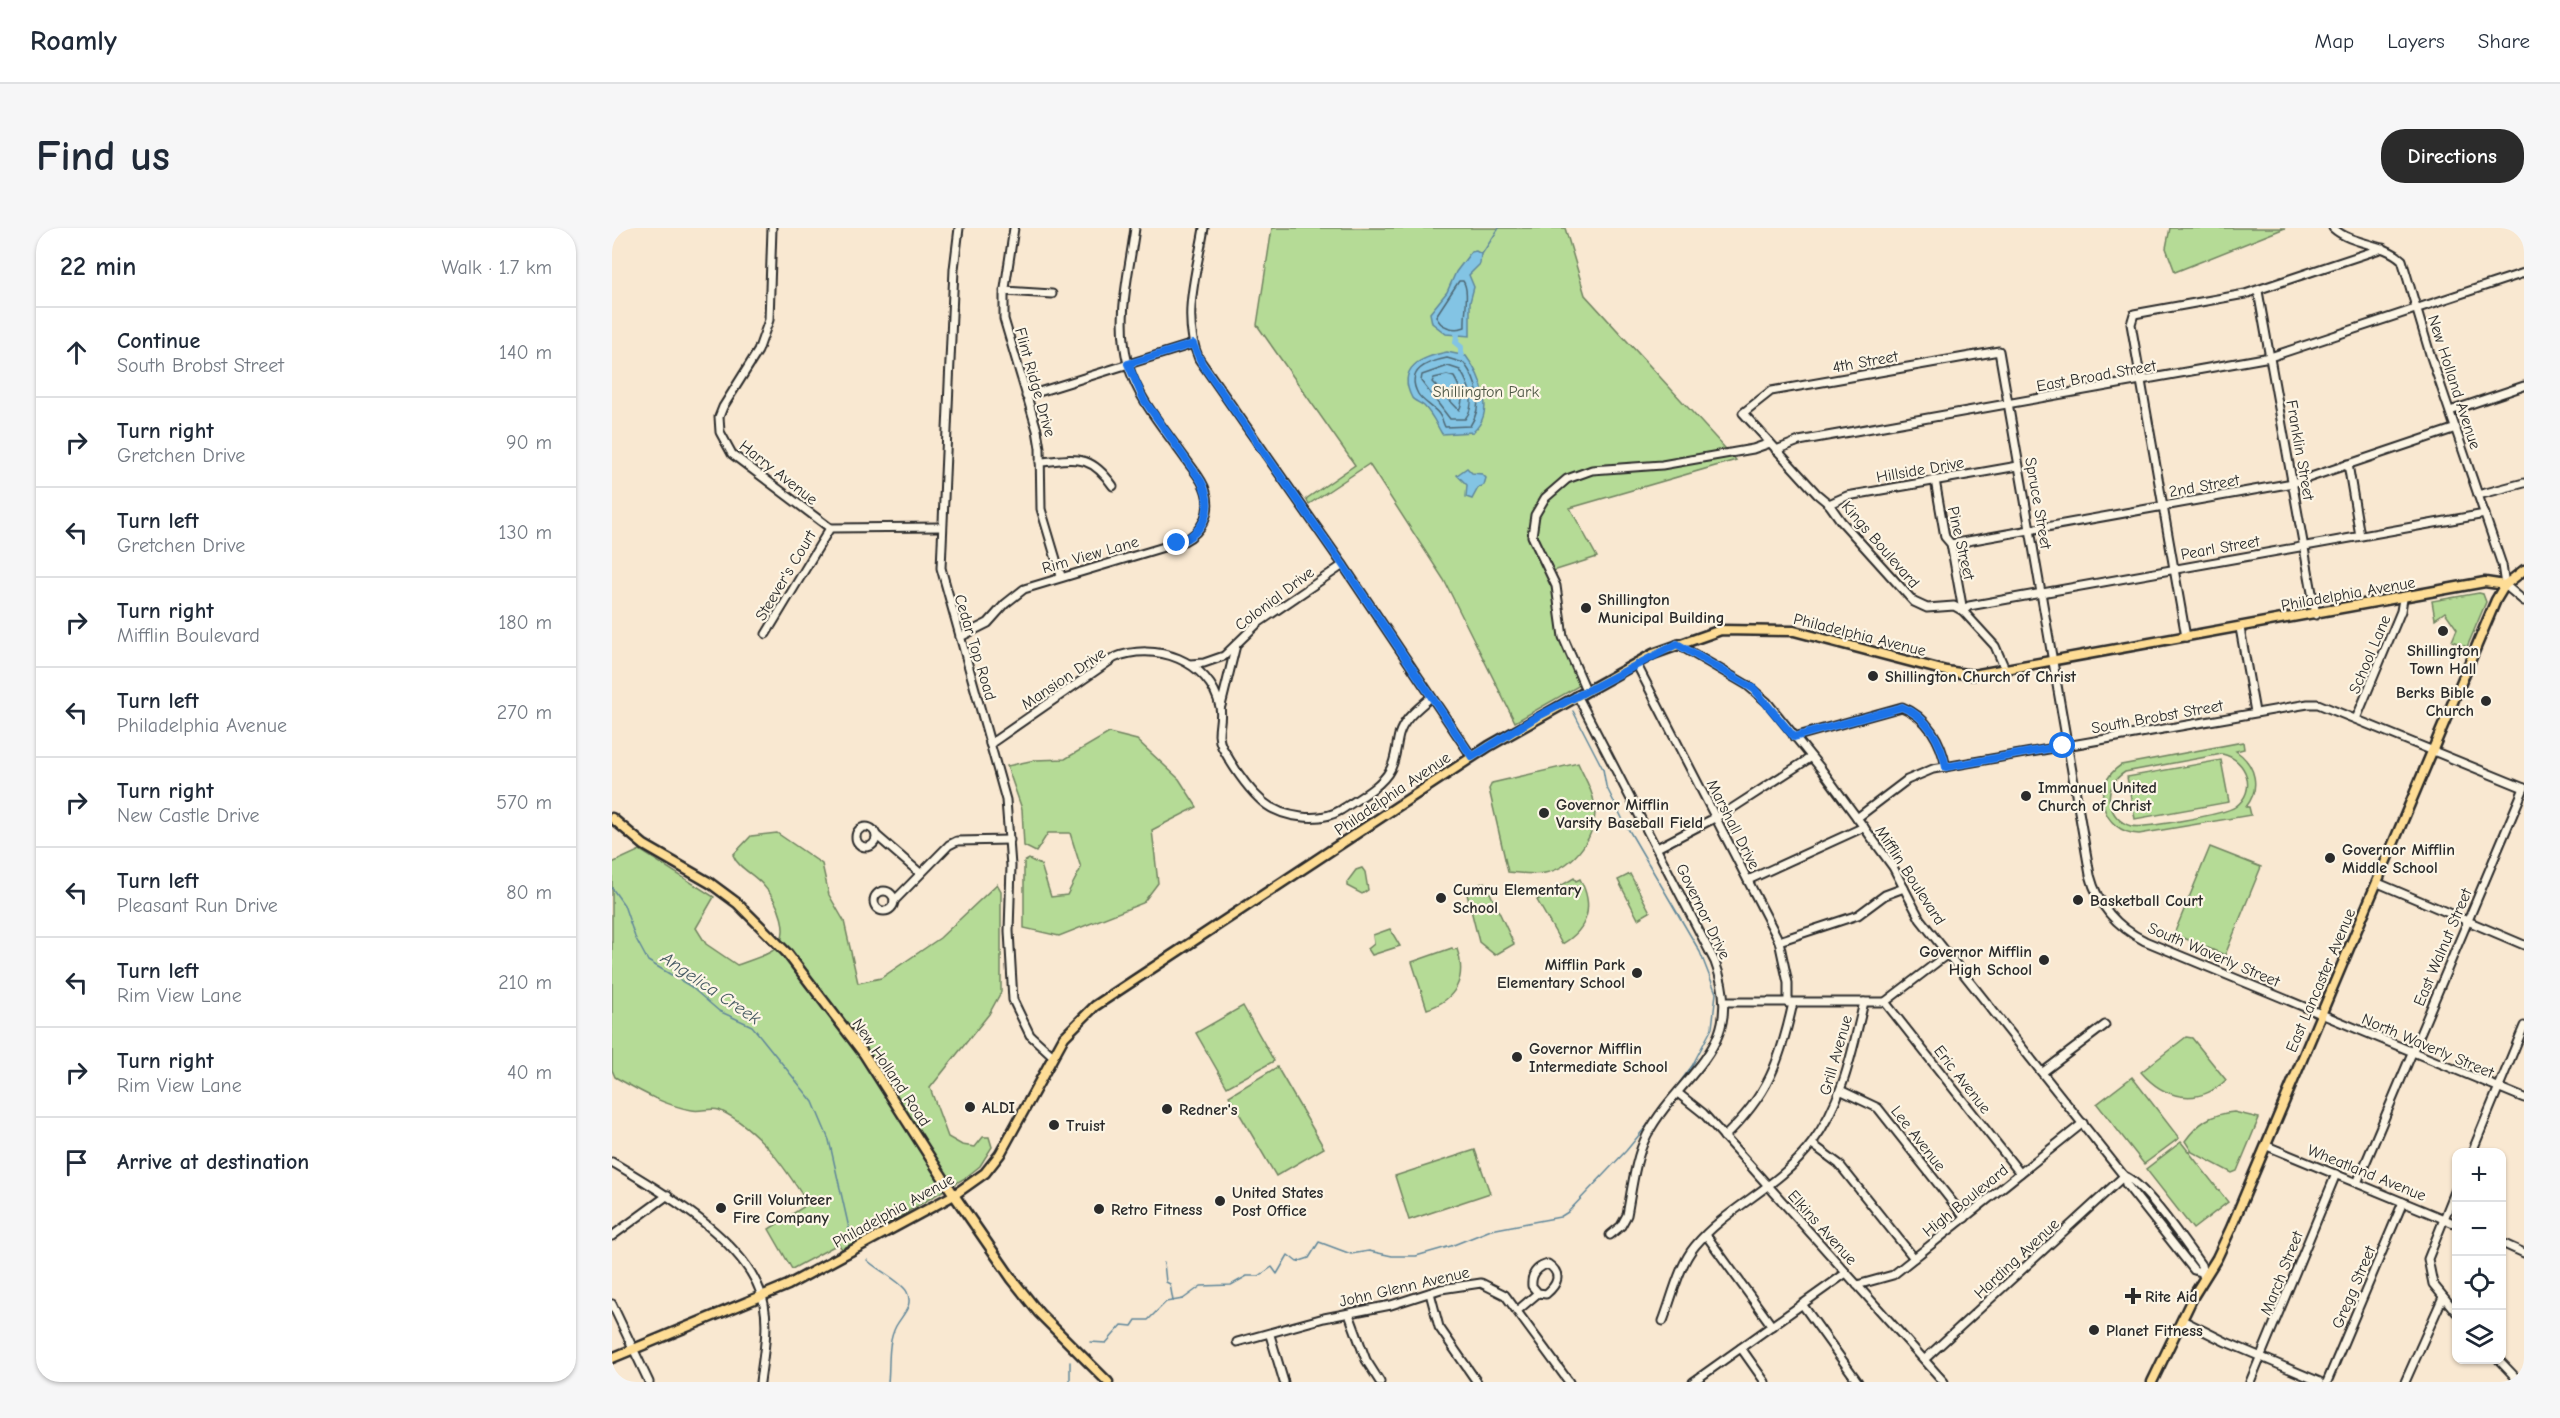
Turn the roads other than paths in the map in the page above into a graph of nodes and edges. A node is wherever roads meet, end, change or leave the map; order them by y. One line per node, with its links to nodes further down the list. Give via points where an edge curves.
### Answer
1 (772, 228): 38 (street, Harry Avenue, via 770,320 758,351 723,407 720,432 732,454)
2 (960, 228): 37 (street, Cedar Top Road, via 954,270)
3 (1014, 228): 9 (street, Flint Ridge Drive)
4 (1135, 228): 16 (street, Rim View Lane, via 1122,305)
5 (1204, 228): 13 (street, via 1191,310)
6 (2333, 228): 7 (street, New Holland Avenue)
7 (2383, 248): 10 (street); 12 (street, New Holland Avenue, via 2402,260)
8 (2524, 273): 12 (street, East Broad Street)
9 (1004, 291): 11 (street); 19 (street, Flint Ridge Drive, via 1006,327)
10 (2258, 291): 15 (street, Franklin Street); 17 (street, via 2134,314 2131,324)
11 (1052, 294)
12 (2416, 307): 15 (street, East Broad Street); 21 (street, New Holland Avenue)
13 (1193, 344): 16 (street); 43 (street, via 1202,364)
14 (1999, 351): 20 (street, Spruce Street); 22 (street, 4th Street, via 1771,391)
15 (2270, 357): 17 (street, East Broad Street); 30 (street, Franklin Street)
16 (1128, 364): 19 (street); 46 (street, Rim View Lane, via 1144,400 1201,481 1209,509 1200,528 1184,541)
17 (2140, 380): 20 (street, East Broad Street); 35 (street)
18 (2524, 386): 21 (street)
19 (1026, 396): 26 (street, Flint Ridge Drive, via 1037,430)
20 (2008, 404): 25 (street, East Broad Street, via 1799,441); 28 (street, Spruce Street)
21 (2450, 411): 23 (street, New Holland Avenue)
22 (1743, 413): 24 (street, Kings Boulevard)
23 (2456, 428): 27 (street, 2nd Street); 33 (street, New Holland Avenue)
24 (1770, 443): 25 (street, Kings Boulevard); 63 (street, via 1662,465 1592,470 1567,479 1545,498 1535,515 1532,536 1556,586 1563,637)
25 (1776, 450): 34 (street, Kings Boulevard)
26 (1040, 462): 32 (street, via 1083,458 1099,468); 46 (street, Flint Ridge Drive, via 1041,509)
27 (2348, 464): 30 (street, 2nd Street); 40 (street)
28 (2018, 466): 29 (street, Hillside Drive); 39 (street, Spruce Street)
29 (1935, 480): 34 (street, Hillside Drive, via 1847,496); 41 (street, Pine Street, via 1946,537)
30 (2293, 483): 35 (street, 2nd Street); 42 (street, Franklin Street)
31 (2524, 483): 33 (street)
32 (1113, 486)
33 (2478, 495): 36 (street, New Holland Avenue)
34 (1829, 504): 51 (street, Kings Boulevard, via 1914,602 1927,608 1950,606)
35 (2163, 507): 39 (street, 2nd Street); 44 (street)
36 (2485, 514): 40 (street, Pearl Street); 47 (street, New Holland Avenue)
37 (941, 527): 38 (street, Steever's Court); 55 (street, Cedar Top Road, via 942,576)
38 (830, 528): 54 (street, Steever's Court)
39 (2029, 530): 41 (street, 2nd Street); 48 (street, Spruce Street)
40 (2360, 536): 42 (street, Pearl Street)
41 (1951, 544): 51 (street, Pine Street)
42 (2303, 546): 44 (street, Pearl Street); 52 (street, Franklin Street)
43 (1343, 565): 58 (street, Colonial Drive, via 1269,615); 65 (street)
44 (2174, 569): 48 (street, Pearl Street); 56 (street)
45 (2524, 570): 47 (main road)
46 (1061, 576): 55 (street, Rim View Lane, via 1018,592 988,623)
47 (2505, 585): 49 (main road, Philadelphia Avenue, via 2485,582); 50 (street); 72 (main road, East Lancaster Avenue)
48 (2041, 593): 51 (street, Pearl Street, via 1969,606); 59 (street, Spruce Street)
49 (2403, 599): 52 (main road, Philadelphia Avenue); 68 (street, School Lane, via 2402,611)
50 (2524, 601)
51 (1963, 611): 62 (street, via 1995,646)
52 (2316, 615): 53 (main road, Philadelphia Avenue)
53 (2240, 628): 56 (main road, Philadelphia Avenue); 67 (street)
54 (766, 634)
55 (960, 637): 70 (street, Cedar Top Road)
56 (2186, 637): 59 (main road, Philadelphia Avenue)
57 (1677, 644): 60 (main road, Philadelphia Avenue); 62 (main road, Philadelphia Avenue, via 1721,630 1794,631 1961,674); 69 (street, Mifflin Boulevard, via 1754,689)
58 (1236, 645): 61 (street, Colonial Drive, via 1214,661); 66 (street)
59 (2053, 660): 62 (main road, Philadelphia Avenue); 71 (street, South Waverly Street)
60 (1636, 663): 63 (main road, Philadelphia Avenue); 78 (street, Marshall Drive)
61 (1190, 664): 66 (street, via 1206,678); 70 (street, Mansion Drive, via 1152,651 1127,653 1109,661)
62 (2005, 669)
63 (1586, 690): 64 (main road, Philadelphia Avenue)
64 (1577, 695): 73 (main road, Philadelphia Avenue); 83 (street, Governor Drive)
65 (1431, 697): 66 (street, via 1404,724 1387,776 1341,810 1318,818 1274,809 1257,797 1221,745); 73 (street)
66 (1220, 708)
67 (2255, 712): 68 (street, South Brobst Street, via 2318,704); 71 (street, South Brobst Street)
68 (2356, 719): 72 (street, South Brobst Street)
69 (1794, 737): 74 (street, Mifflin Boulevard); 75 (street, via 1902,707 1917,715 1934,734)
70 (990, 744): 82 (street, Cedar Top Road, via 1006,800)
71 (2067, 745): 75 (street, South Brobst Street); 97 (street, South Waverly Street, via 2092,882 2114,920 2145,941)
72 (2433, 751): 76 (street, South Brobst Street); 86 (main road, East Lancaster Avenue)
73 (1472, 757): 101 (main road, Philadelphia Avenue, via 1095,1006 1068,1032)
74 (1810, 758): 78 (street); 79 (street, Mifflin Boulevard)
75 (1946, 767): 79 (street, South Brobst Street, via 1911,777)
76 (2524, 788): 89 (street, East Walnut Street)
77 (612, 818): 119 (main road, New Holland Road, via 644,845 722,891 772,937 864,1054)
78 (1716, 818): 83 (street); 85 (street, Marshall Drive)
79 (1857, 818): 80 (street, Mifflin Boulevard)
80 (1864, 827): 85 (street); 87 (street, Mifflin Boulevard)
81 (876, 835): 84 (street)
82 (1010, 840): 84 (street, via 957,841); 101 (street, Cedar Top Road, via 1013,1000 1030,1035)
83 (1658, 848): 93 (street, Governor Drive, via 1715,962)
84 (920, 873): 88 (street)
85 (1748, 880): 90 (street, Marshall Drive)
86 (2378, 883): 89 (street); 97 (main road, East Lancaster Avenue)
87 (1904, 888): 90 (street, via 1885,895 1858,915); 92 (street, Mifflin Boulevard, via 1920,919)
88 (894, 901)
89 (2468, 921): 91 (street); 100 (street, East Walnut Street)
90 (1779, 941): 96 (street, Marshall Drive)
91 (2524, 945)
92 (1948, 953): 95 (street); 102 (street, Mifflin Boulevard)
93 (1724, 1002): 96 (street); 105 (street, Governor Drive, via 1713,1047)
94 (1864, 1002): 95 (street, Grill Avenue); 96 (street); 104 (street, Grill Avenue)
95 (1885, 1002): 113 (street, Eric Avenue)
96 (1791, 1003): 108 (street, Marshall Drive, via 1784,1046 1772,1077 1752,1108)
97 (2322, 1015): 100 (street, North Waverly Street); 110 (main road, East Lancaster Avenue)
98 (2105, 1025): 102 (street)
99 (2524, 1026): 103 (street)
100 (2413, 1052): 103 (street, North Waverly Street); 116 (street, East Walnut Street)
101 (1053, 1056): 119 (main road, Philadelphia Avenue, via 1000,1154 985,1173)
102 (2043, 1072): 107 (street, Mifflin Boulevard)
103 (2498, 1089): 106 (street, North Waverly Street); 111 (street)
104 (1842, 1091): 109 (street, Grill Avenue); 122 (street, Lee Avenue, via 1878,1108)
105 (1678, 1094): 108 (street, Elkins Avenue, via 1703,1113); 125 (street, Governor Drive, via 1645,1138 1627,1215 1622,1226)
106 (2524, 1098)
107 (2083, 1123): 113 (street, High Boulevard); 115 (street, Mifflin Boulevard)
108 (1724, 1137): 117 (street, Elkins Avenue)
109 (1812, 1144): 117 (street, Grill Avenue); 130 (street, via 1839,1164)
110 (2267, 1146): 114 (street, Wheatland Avenue); 132 (main road, East Lancaster Avenue, via 2217,1258)
111 (2474, 1148)
112 (612, 1162): 118 (street)
113 (2020, 1173): 122 (street, High Boulevard)
114 (2336, 1174): 116 (street, Wheatland Avenue); 150 (street, March Street)
115 (2124, 1176): 132 (street, Mifflin Boulevard, via 2126,1184 2194,1270); 152 (street, Harding Avenue)
116 (2357, 1183): 121 (street, Wheatland Avenue)
117 (1770, 1187): 126 (street, Grill Avenue); 131 (street, Elkins Avenue)
118 (668, 1195): 127 (street); 136 (street, via 723,1240)
119 (954, 1195): 136 (main road, Philadelphia Avenue); 156 (main road, New Holland Road, via 1025,1297)
120 (2452, 1201): 123 (street)
121 (2403, 1202): 123 (street, Wheatland Avenue); 168 (street, Gregg Street)
122 (1965, 1218): 130 (street, High Boulevard)
123 (2444, 1219): 124 (street, Wheatland Avenue); 137 (street, via 2428,1259 2431,1280)
124 (2452, 1222)
125 (1610, 1235)
126 (1706, 1235): 144 (street, Grill Avenue, via 1690,1253); 145 (street)
127 (612, 1236)
128 (2506, 1245): 129 (street)
129 (2524, 1253)
130 (1914, 1258): 133 (street, High Boulevard, via 1893,1275)
131 (1846, 1273): 133 (street, Elkins Avenue); 139 (street)
132 (2203, 1275): 143 (main road, East Lancaster Avenue)
133 (1857, 1285): 152 (street, Elkins Avenue)
134 (1430, 1293): 140 (street, John Glenn Avenue, via 1481,1283 1501,1292); 142 (street, John Glenn Avenue); 159 (street, via 1441,1333)
135 (1538, 1293): 135 (street, via 1546,1294 1556,1286 1558,1276 1548,1264 1540,1266 1531,1280); 140 (street)
136 (762, 1296): 148 (main road, Philadelphia Avenue); 155 (street, via 766,1324)
137 (2443, 1297): 141 (street); 169 (street)
138 (612, 1304): 148 (street)
139 (1802, 1304): 145 (street); 163 (street)
140 (1518, 1310): 160 (street, John Glenn Avenue)
141 (2455, 1310)
142 (1349, 1314): 146 (street, John Glenn Avenue); 158 (street, via 1366,1359)
143 (2182, 1320): 150 (street); 165 (main road, East Lancaster Avenue)
144 (1663, 1321)
145 (1772, 1326): 149 (street)
146 (1270, 1335): 147 (street, John Glenn Avenue); 157 (street)
147 (1237, 1342)
148 (633, 1348): 151 (main road, Philadelphia Avenue); 154 (street)
149 (1742, 1348): 161 (street); 162 (street)
150 (2261, 1357): 166 (street, March Street); 167 (street)
151 (612, 1358)
152 (1925, 1359): 164 (street, Elkins Avenue)
153 (2504, 1364): 170 (street)
154 (649, 1382)
155 (760, 1382)
156 (1108, 1382)
157 (1284, 1382)
158 (1380, 1382)
159 (1477, 1382)
160 (1569, 1382)
161 (1693, 1382)
162 (1766, 1382)
163 (1858, 1382)
164 (1944, 1382)
165 (2152, 1382)
166 (2250, 1382)
167 (2320, 1382)
168 (2327, 1382)
169 (2405, 1382)
170 (2520, 1382)

